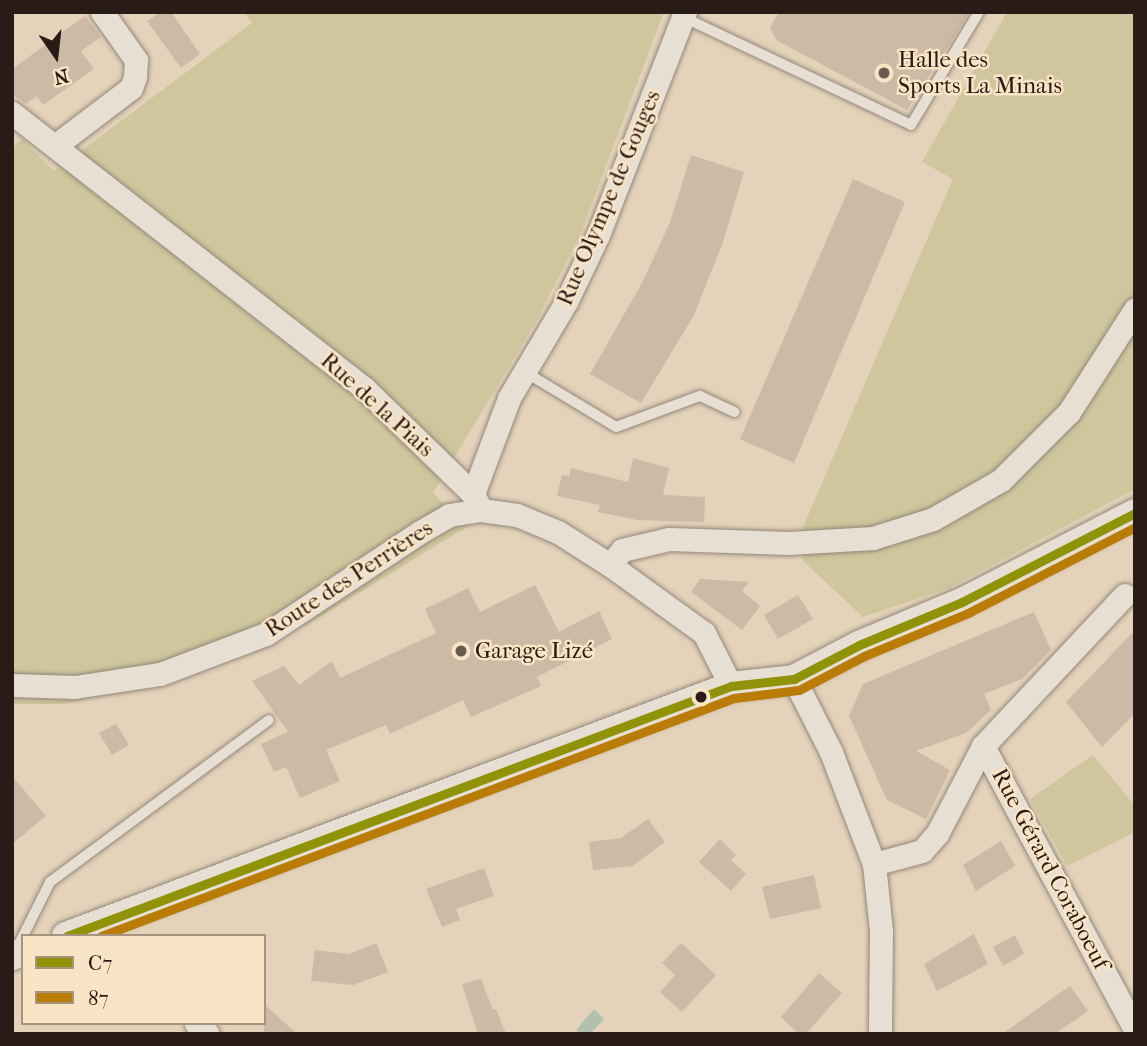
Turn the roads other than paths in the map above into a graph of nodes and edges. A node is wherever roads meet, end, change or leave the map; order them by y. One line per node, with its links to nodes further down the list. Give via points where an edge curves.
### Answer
1 (102, 12): 5 (street, via 136,61 135,77 131,88)
2 (979, 12): 3 (lane, via 911,125)
3 (684, 15): 7 (street, Rue Olympe de Gouges, via 598,235)
4 (12, 113): 5 (street, Rue de la Piais)
5 (56, 145): 9 (street, Rue de la Piais, via 364,388)
6 (1135, 309): 11 (street, via 1069,412 1001,480 933,519 873,538 789,542 669,539 622,550)
7 (525, 372): 8 (lane, via 616,427 700,396); 9 (street, Rue Olympe de Gouges, via 509,398)
8 (735, 412)
9 (477, 502): 11 (street, via 558,532); 14 (street, Route des Perrières, via 419,532 266,634 160,674 75,687)
10 (1135, 513): 13 (street, via 962,602 859,645)
11 (610, 565): 15 (street, via 704,634)
12 (1125, 595): 17 (street, Rue Gérard Coraboeuf)
13 (794, 679): 15 (street); 18 (street, via 831,752)
14 (12, 685)
15 (732, 686): 19 (street)
16 (269, 720): 20 (lane, via 50,882)
17 (983, 746): 18 (street, Rue Gérard Coraboeuf, via 937,834 922,851); 22 (street, Rue Gérard Coraboeuf)
18 (874, 864): 23 (street, via 881,931)
19 (99, 930): 21 (street)
20 (22, 934)
21 (77, 934)
22 (1135, 1030)
23 (880, 1034)

